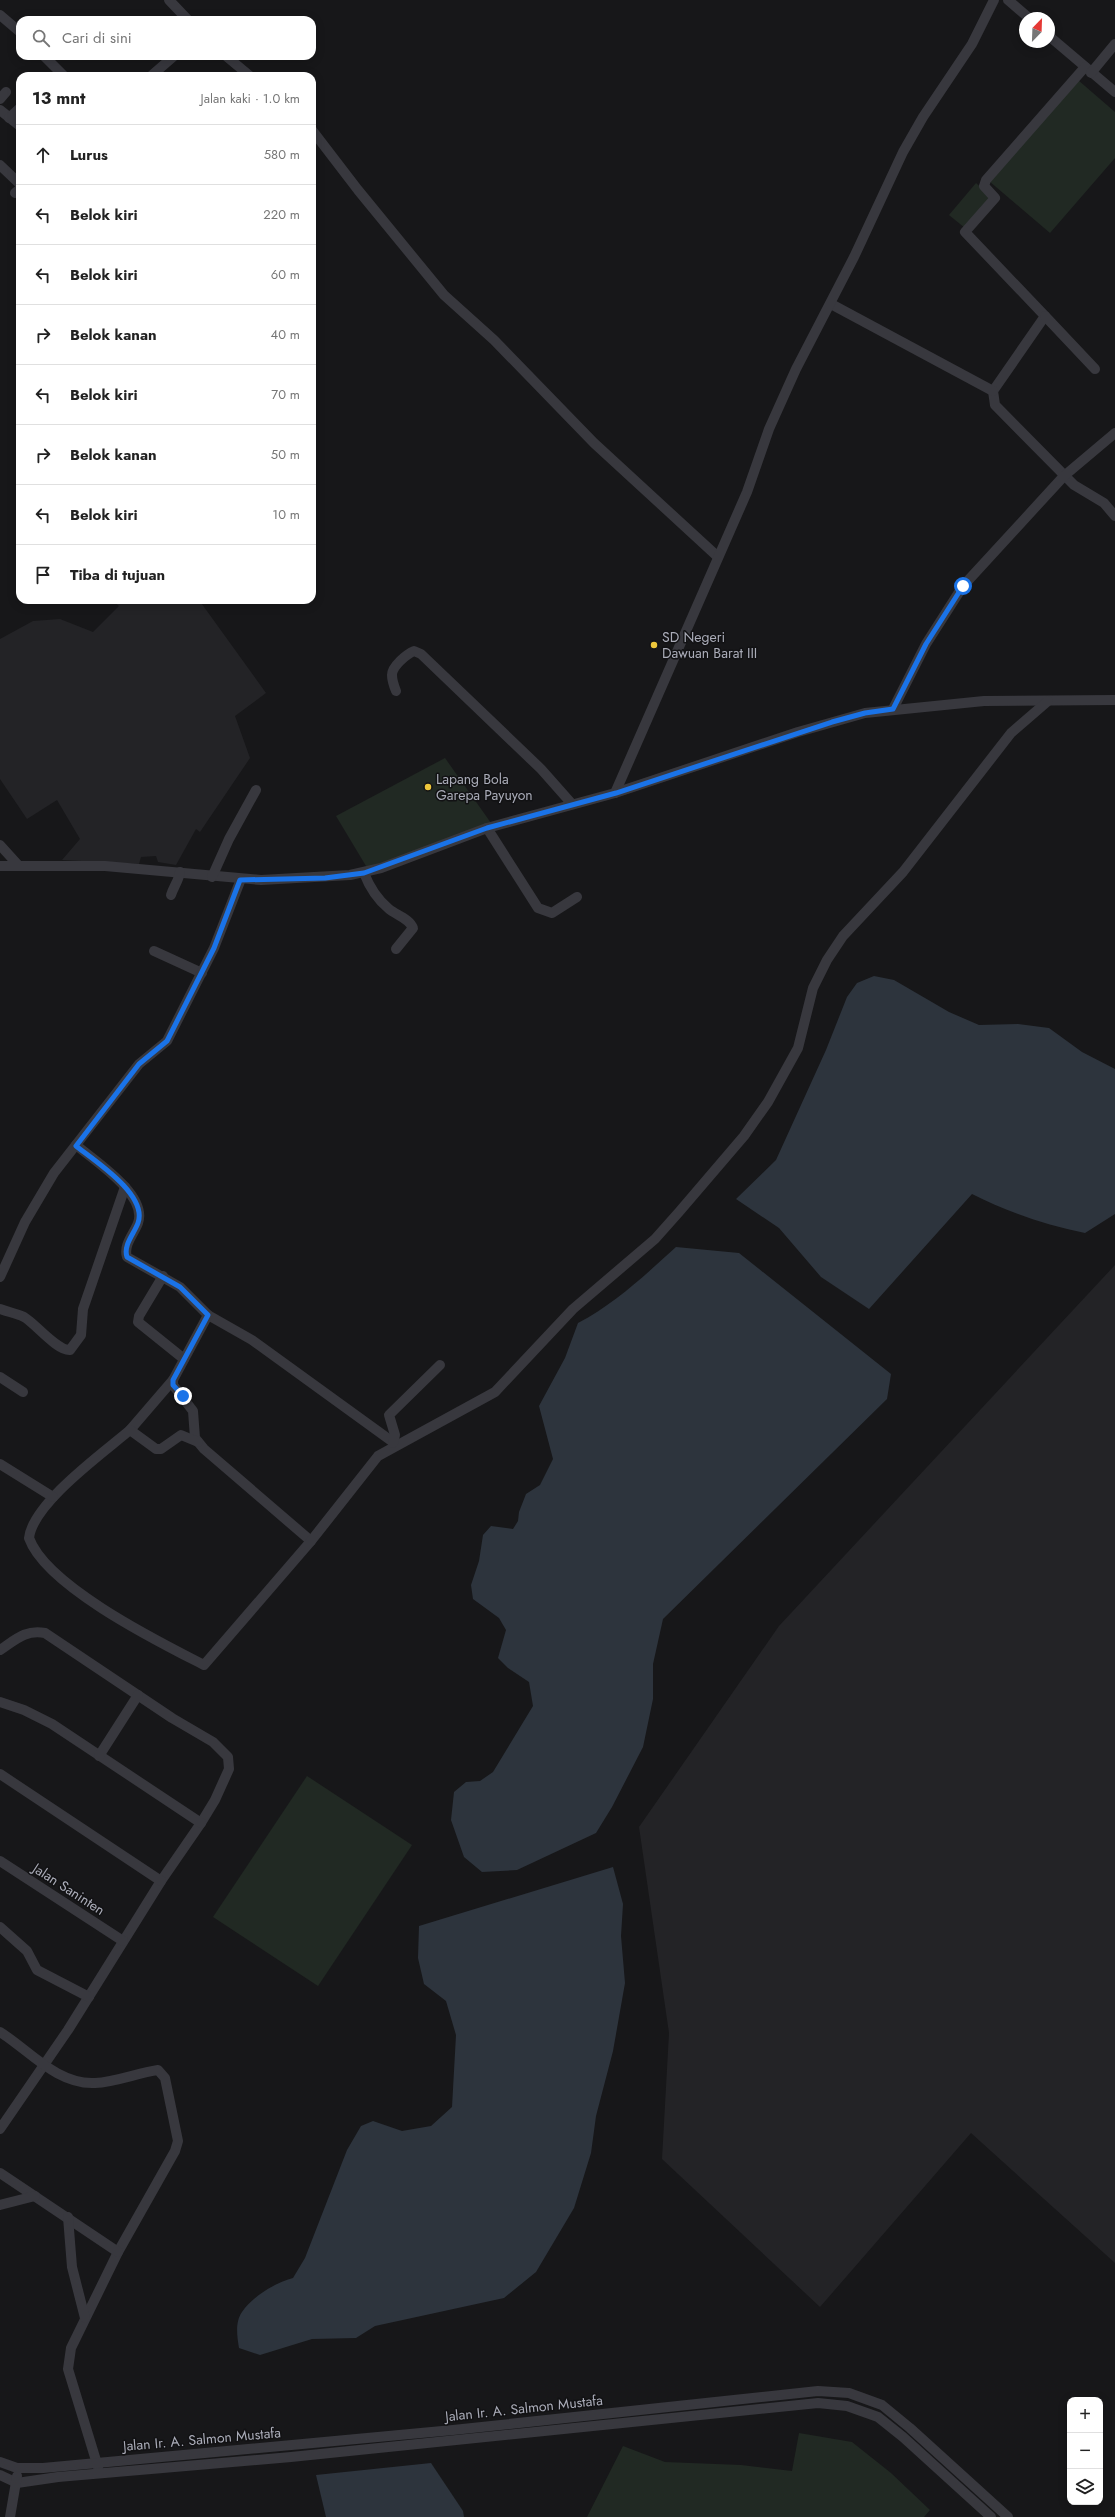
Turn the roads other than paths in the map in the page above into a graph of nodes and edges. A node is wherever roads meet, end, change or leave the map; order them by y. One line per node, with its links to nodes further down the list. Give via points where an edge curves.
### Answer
1 (169, 0): 6 (street)
2 (994, 0): 25 (street, via 972,44 906,147)
3 (1008, 0): 4 (street)
4 (1022, 12)
5 (0, 15): 7 (street)
6 (184, 16)
7 (16, 29)
8 (1055, 41): 13 (street)
9 (1115, 44): 13 (street)
10 (47, 60): 14 (street)
11 (169, 60): 15 (street)
12 (231, 60): 16 (street)
13 (1088, 70): 17 (street); 26 (street, via 986,180 984,186 995,198 965,232)
14 (57, 72)
15 (155, 72)
16 (245, 72)
17 (1115, 92)
18 (0, 110): 20 (street)
19 (16, 112): 20 (street)
20 (9, 118): 21 (street)
21 (16, 123)
22 (316, 135): 32 (street, via 444,295 494,340 594,443)
23 (0, 165): 24 (street)
24 (16, 180)
25 (830, 304): 28 (street); 32 (street, via 777,409 751,481)
26 (1045, 316): 27 (street); 28 (street)
27 (1095, 369)
28 (993, 391): 30 (street, via 995,405)
29 (1115, 433): 30 (street)
30 (1064, 476): 31 (street, via 1084,493 1104,502); 36 (street, via 963,586 926,644)
31 (1115, 516)
32 (718, 557): 38 (street)
33 (396, 691): 39 (street, via 393,669 409,653 414,651 421,654 535,764)
34 (1115, 700): 35 (street)
35 (1048, 701): 36 (street, via 984,701); 66 (street, via 1011,733 903,872 843,936 813,988 798,1048 768,1102 744,1136 665,1228 572,1309 495,1392)
36 (893, 709): 38 (street, via 865,713 825,724)
37 (256, 790): 46 (street)
38 (616, 793): 39 (street)
39 (572, 804): 40 (street)
40 (487, 828): 45 (street); 49 (street, via 538,908 552,913)
41 (0, 845): 43 (street)
42 (0, 866): 43 (street)
43 (19, 866): 44 (street, via 105,866)
44 (180, 872): 46 (street); 48 (street)
45 (364, 873): 47 (street, via 325,878); 50 (street, via 369,886 388,908 411,923 413,928)
46 (212, 877): 47 (street)
47 (240, 880): 52 (street)
48 (171, 895)
49 (577, 898)
50 (396, 949)
51 (154, 951): 52 (street)
52 (202, 974): 53 (street, via 167,1041 139,1064)
53 (76, 1146): 54 (street); 55 (street, via 45,1186)
54 (125, 1187): 56 (street, via 134,1197 140,1212 139,1222 126,1247 127,1257); 57 (street, via 83,1309 81,1335 70,1350 59,1346 26,1318)
55 (1, 1273)
56 (163, 1276): 58 (street, via 180,1287); 59 (street, via 138,1322)
57 (0, 1310)
58 (208, 1315): 59 (street); 66 (street, via 252,1340)
59 (184, 1359): 62 (street)
60 (440, 1365): 66 (street, via 389,1415)
61 (0, 1377): 63 (street)
62 (173, 1380): 64 (street); 65 (street, via 173,1385 193,1411 195,1438)
63 (23, 1392)
64 (130, 1430): 65 (street, via 156,1449 166,1448 181,1435); 68 (street)
65 (198, 1442): 69 (street)
66 (395, 1444): 69 (street, via 374,1461)
67 (0, 1464): 68 (street)
68 (53, 1497): 69 (street, via 30,1532 29,1538 34,1549 58,1574 100,1607 134,1629 204,1665)
69 (311, 1540)
70 (0, 1650): 71 (street, via 19,1636 35,1631 45,1633)
71 (138, 1695): 73 (street); 75 (street, via 213,1742 228,1757 227,1774)
72 (0, 1702): 73 (street, via 36,1715)
73 (99, 1756): 75 (street)
74 (0, 1774): 77 (street)
75 (201, 1823): 77 (street)
76 (0, 1861): 79 (street, Jalan Saninten)
77 (161, 1881): 79 (street)
78 (0, 1927): 80 (street, via 27,1951 37,1970)
79 (123, 1941): 80 (street)
80 (89, 1997): 82 (street)
81 (0, 2032): 82 (street, via 20,2044)
82 (43, 2064): 83 (street); 88 (street, via 53,2071 86,2083 158,2070 165,2078 178,2141 175,2151)
83 (0, 2129)
84 (0, 2173): 85 (street)
85 (34, 2196): 86 (street); 87 (street)
86 (0, 2205)
87 (68, 2217): 88 (street); 89 (street, via 72,2267)
88 (118, 2252): 89 (street)
89 (85, 2318): 99 (street, via 71,2348 68,2369)
90 (582, 2416): 91 (street); 92 (street, Jalan Ir. A. Salmon Mustafa, via 818,2391 849,2393 882,2406); 93 (street, Jalan Ir. A. Salmon Mustafa)
91 (582, 2427): 94 (street, Jalan Ir. A. Salmon Mustafa, via 818,2403 847,2406 878,2417); 95 (street, Jalan Ir. A. Salmon Mustafa)
92 (910, 2428): 94 (street); 106 (street, Jalan Ir. A. Salmon Mustafa)
93 (419, 2432): 95 (street); 96 (street, Jalan Ir. A. Salmon Mustafa)
94 (903, 2437): 105 (street, Jalan Ir. A. Salmon Mustafa)
95 (421, 2443): 97 (street, Jalan Ir. A. Salmon Mustafa)
96 (252, 2449): 97 (street); 99 (street, Jalan Ir. A. Salmon Mustafa)
97 (253, 2460): 101 (street, Jalan Ir. A. Salmon Mustafa)
98 (0, 2462): 100 (street, Jalan Ir. A. Salmon Mustafa)
99 (97, 2462): 100 (street, Jalan Ir. A. Salmon Mustafa); 101 (street)
100 (18, 2468): 103 (street)
101 (99, 2473): 103 (street, Jalan Ir. A. Salmon Mustafa)
102 (0, 2476): 103 (street, Jalan Ir. A. Salmon Mustafa)
103 (18, 2483): 104 (street)
104 (10, 2517)
105 (991, 2517)
106 (1008, 2517)

